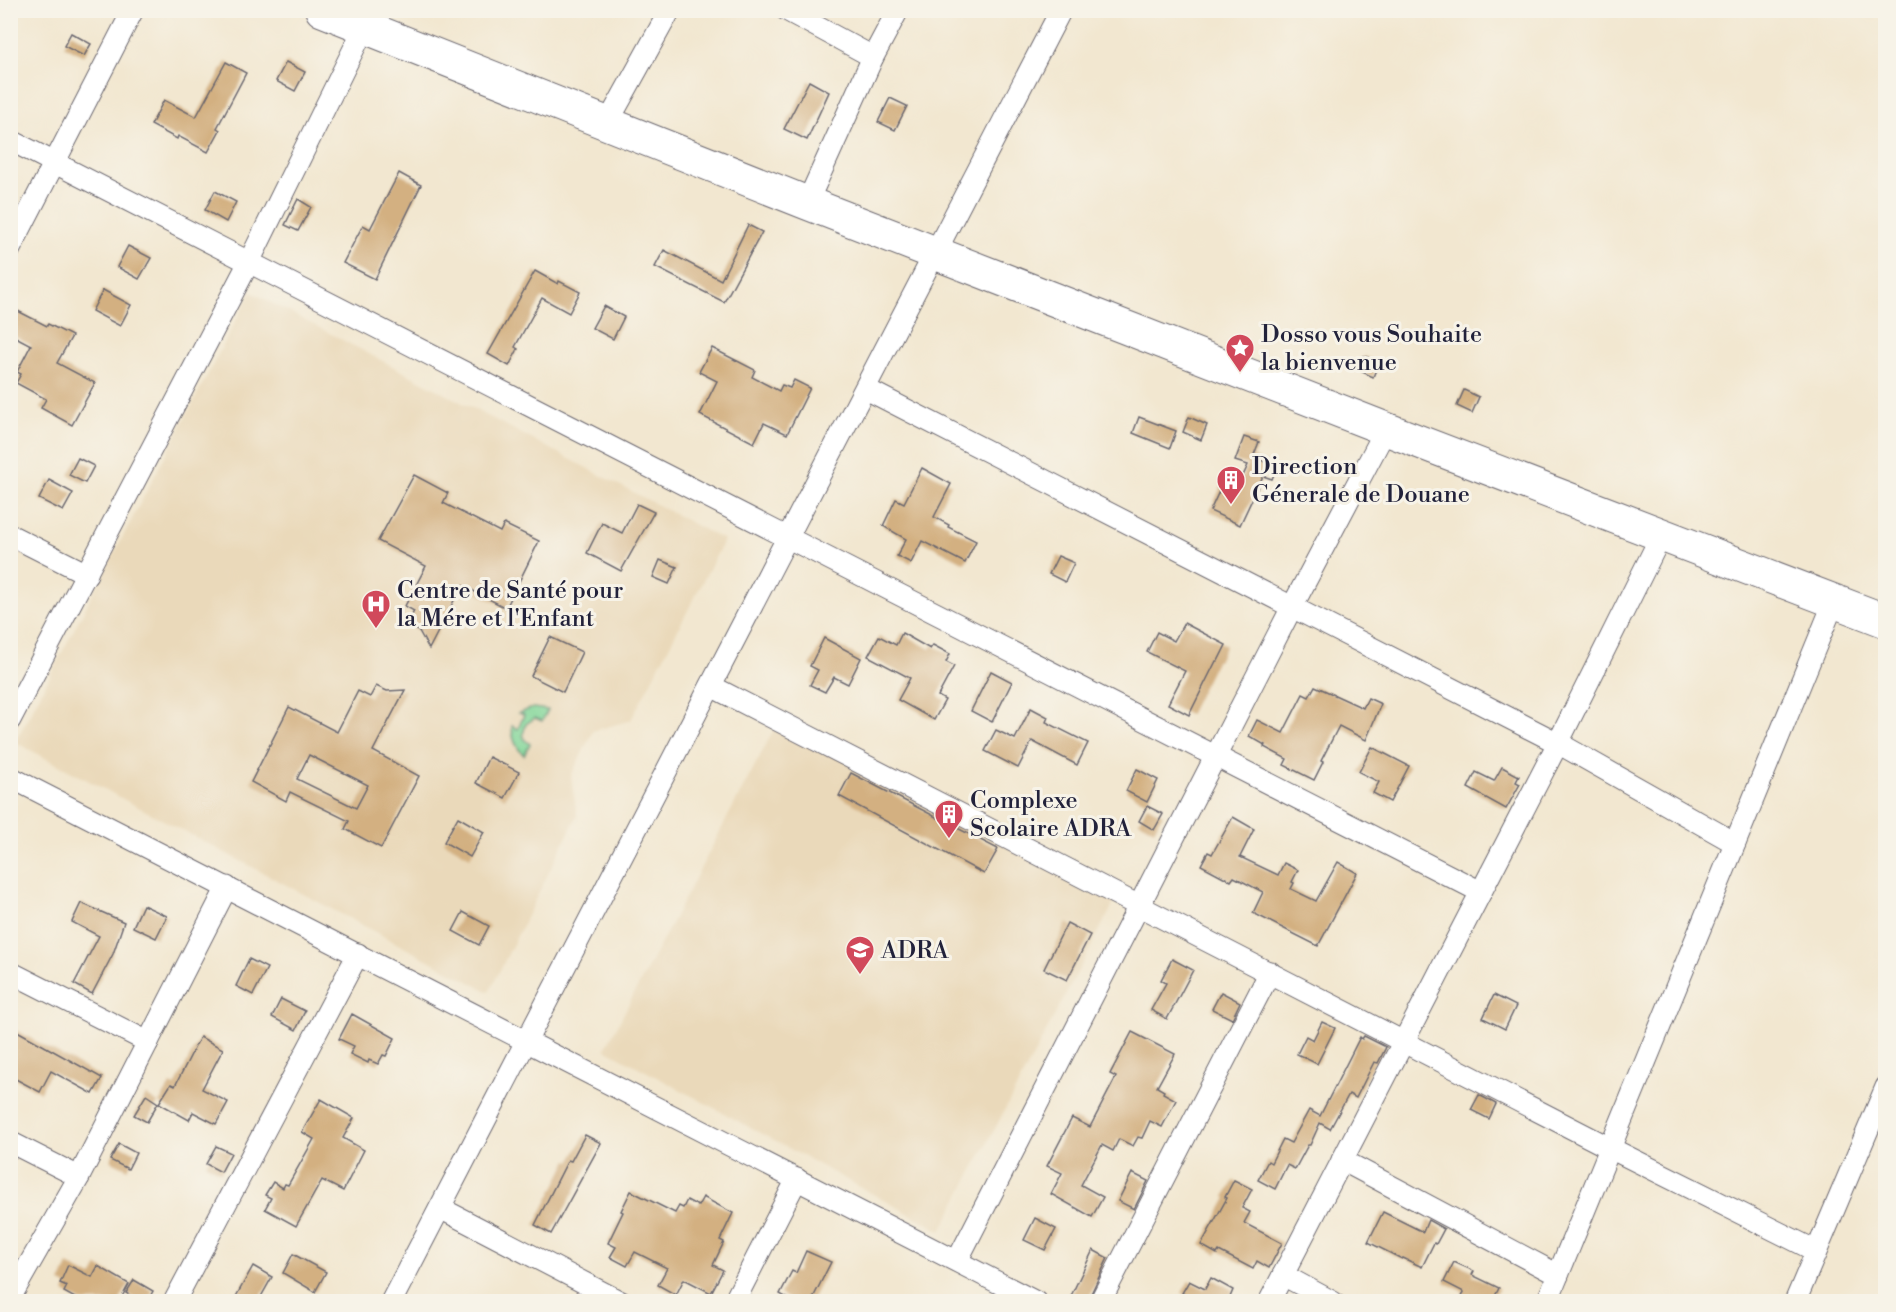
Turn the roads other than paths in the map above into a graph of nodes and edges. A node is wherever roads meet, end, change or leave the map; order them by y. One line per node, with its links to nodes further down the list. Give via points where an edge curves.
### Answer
1 (133, 10): 11 (street)
2 (322, 10): 7 (highway)
3 (670, 10): 9 (street)
4 (786, 10): 8 (street)
5 (898, 10): 8 (street)
6 (1061, 10): 14 (street)
7 (369, 19): 9 (highway); 15 (street)
8 (873, 57): 12 (street)
9 (607, 124): 12 (highway)
10 (10, 140): 11 (street)
11 (55, 162): 13 (street); 15 (street)
12 (807, 203): 14 (highway)
13 (10, 249)
14 (935, 252): 16 (street); 17 (highway)
15 (249, 262): 20 (street); 21 (street)
16 (866, 388): 20 (street); 23 (street)
17 (1386, 429): 18 (highway); 23 (street)
18 (1662, 534): 22 (highway); 27 (street)
19 (10, 535): 21 (street)
20 (788, 538): 25 (street); 28 (street)
21 (87, 574): 26 (street)
22 (1834, 602): 24 (highway); 30 (street)
23 (1292, 607): 27 (street); 28 (street)
24 (1886, 621)
25 (711, 686): 33 (street); 38 (street)
26 (10, 720)
27 (1558, 743): 30 (street); 32 (street)
28 (1215, 757): 32 (street); 33 (street)
29 (10, 777): 31 (street)
30 (1735, 843): 42 (street)
31 (227, 887): 34 (street); 39 (street)
32 (1481, 892): 37 (street)
33 (1140, 905): 36 (street); 48 (street)
34 (358, 954): 38 (street); 52 (street)
35 (10, 972): 39 (street)
36 (1270, 972): 37 (street); 57 (street)
37 (1404, 1040): 42 (street); 43 (street)
38 (526, 1041): 45 (street); 46 (street)
39 (148, 1042): 44 (street)
40 (1886, 1087): 47 (street)
41 (10, 1142): 44 (street)
42 (1610, 1148): 47 (street); 50 (street)
43 (1342, 1160): 49 (street); 50 (street)
44 (78, 1177): 51 (street)
45 (797, 1179): 48 (street); 55 (street)
46 (440, 1208): 53 (street); 54 (street)
47 (1816, 1251): 61 (street)
48 (957, 1261): 56 (street)
49 (1283, 1275): 58 (street); 59 (street)
50 (1558, 1275): 60 (street)
51 (10, 1298)
52 (174, 1302)
53 (391, 1302)
54 (621, 1302)
55 (734, 1302)
56 (1036, 1302)
57 (1100, 1302)
58 (1269, 1302)
59 (1333, 1302)
60 (1547, 1302)
61 (1795, 1302)

